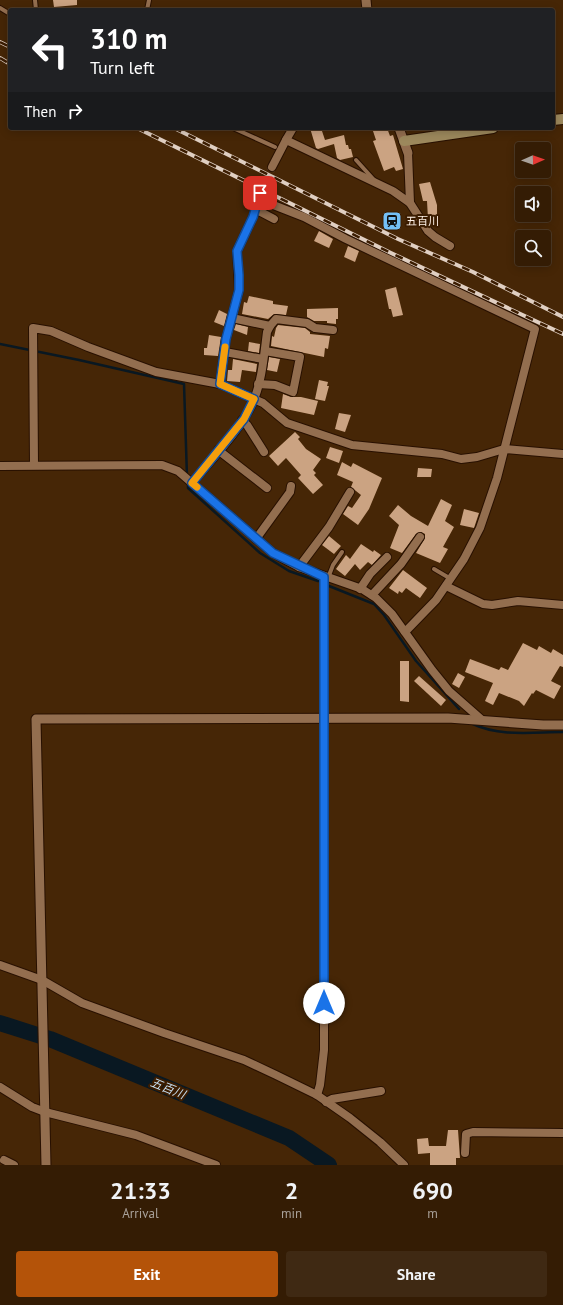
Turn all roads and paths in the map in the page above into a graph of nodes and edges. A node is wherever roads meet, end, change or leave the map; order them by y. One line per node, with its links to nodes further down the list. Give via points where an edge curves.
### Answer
1 (237, 130): 7 (lane)
2 (291, 130): 5 (street)
3 (400, 130): 6 (street)
4 (479, 130): 6 (main road)
5 (286, 140): 10 (street); 11 (street)
6 (404, 141): 8 (street)
7 (275, 147)
8 (408, 152): 12 (street)
9 (356, 160): 11 (lane)
10 (272, 166)
11 (376, 183): 12 (street, via 399,194)
12 (410, 203): 15 (street, via 428,231)
13 (255, 209): 14 (street); 16 (street, via 237,251 239,283); 25 (street, via 259,196 535,329)
14 (274, 219)
15 (450, 246)
16 (232, 318): 17 (street); 19 (street)
17 (270, 326): 18 (street, via 276,319); 20 (street)
18 (333, 330)
19 (225, 352): 20 (street); 21 (street)
20 (264, 355): 22 (street); 22 (street, via 300,358 293,392 275,385)
21 (220, 384): 23 (street); 30 (street, via 156,372 51,331 34,328)
22 (258, 384): 23 (street)
23 (254, 399): 24 (street); 25 (street, via 263,403 287,424 352,445 442,454 460,459)
24 (242, 420): 26 (street); 27 (street)
25 (504, 449): 28 (street); 42 (street, via 480,528)
26 (218, 450): 31 (street); 33 (street)
27 (264, 452)
28 (563, 454)
29 (0, 466): 30 (street)
30 (34, 466): 31 (street, via 162,465 178,471)
31 (191, 482): 36 (street)
32 (291, 486): 36 (street, via 290,492)
33 (267, 488)
34 (350, 492): 39 (street, via 329,527)
35 (420, 537): 44 (street, via 401,564)
36 (256, 539): 39 (street, via 273,553)
37 (342, 552): 41 (lane)
38 (387, 557): 43 (street, via 370,574)
39 (299, 566): 41 (street)
40 (434, 569): 42 (lane)
41 (326, 578): 43 (street); 47 (street)
42 (449, 582): 45 (street, via 483,604 518,601); 46 (street, via 436,600)
43 (360, 589): 44 (street)
44 (372, 595): 46 (street, via 385,605)
45 (563, 605)
46 (405, 632): 48 (street, via 436,676)
47 (324, 718): 48 (street); 51 (street, via 36,719); 54 (street, via 324,1050)
48 (482, 720): 49 (street, via 543,726)
49 (563, 725)
50 (0, 965): 51 (street)
51 (43, 984): 54 (street, via 82,1003 244,1060); 56 (street)
52 (0, 1087): 56 (street, via 32,1107)
53 (381, 1091): 55 (street)
54 (317, 1095): 55 (street)
55 (326, 1102): 63 (street, via 380,1142)
56 (45, 1110): 61 (street); 62 (street, via 136,1135)
57 (563, 1133): 58 (street, via 473,1132 466,1134)
58 (464, 1153)
59 (4, 1160): 60 (street)
60 (14, 1165)
61 (46, 1165)
62 (216, 1165)
63 (404, 1165)

